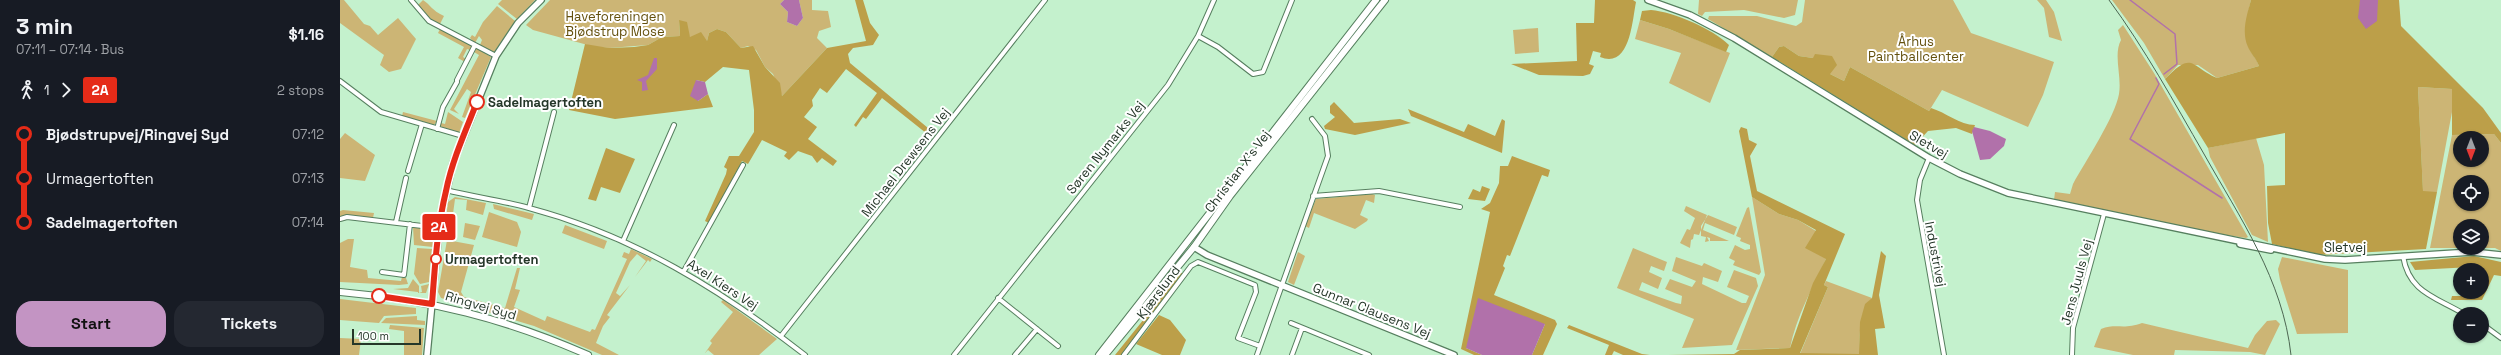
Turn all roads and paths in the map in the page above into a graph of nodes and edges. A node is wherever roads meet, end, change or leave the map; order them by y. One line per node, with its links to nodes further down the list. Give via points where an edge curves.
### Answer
1 (411, 0): 10 (street, via 429,21)
2 (541, 0): 11 (street, via 518,23)
3 (1045, 0): 49 (street, Michael Drewsens Vej)
4 (1214, 0): 9 (street, Søren Nymarks Vej)
5 (1292, 0): 9 (street, via 1263,72 1253,74 1218,47)
6 (1376, 0): 24 (main road, Christian X's Vej)
7 (1386, 0): 34 (main road, Christian X's Vej, via 1230,196)
8 (1648, 0): 19 (street, Sletvej, via 1690,15 1734,38)
9 (1198, 36): 42 (street, Søren Nymarks Vej, via 1168,85)
10 (475, 45): 11 (street); 17 (street, via 443,107)
11 (496, 56): 18 (street)
12 (340, 82): 15 (street, via 381,112)
13 (554, 112): 27 (street)
14 (1312, 119): 25 (street, via 1322,130 1328,153)
15 (422, 124): 17 (street); 21 (street)
16 (674, 125): 33 (street)
17 (437, 128): 18 (street)
18 (463, 136): 23 (street)
19 (1929, 158): 28 (street, Sletvej, via 1960,174 2008,193); 65 (street, Industrivej, via 1920,180 1916,200)
20 (743, 165): 38 (street)
21 (408, 171)
22 (406, 178): 30 (street)
23 (446, 190): 27 (street, Axel Kiers Vej); 32 (street)
24 (1226, 193): 34 (main road, via 1194,241); 35 (main road, Christian X's Vej)
25 (1313, 196): 26 (street, via 1379,191); 40 (street)
26 (1460, 207)
27 (529, 208): 33 (street, Axel Kiers Vej)
28 (2104, 214): 37 (street, Sletvej, via 2248,246 2338,260); 66 (street, Jens Juuls Vej, via 2073,328)
29 (340, 219): 30 (street, via 348,217)
30 (396, 222): 31 (street)
31 (410, 224): 32 (street); 39 (street, via 404,275)
32 (439, 228): 43 (street)
33 (623, 241): 38 (street, Axel Kiers Vej)
34 (1194, 247): 35 (main road); 40 (street, Gunnar Clausens Vej, via 1202,253); 59 (main road, Christian X's Vej)
35 (1182, 249): 58 (main road, Christian X's Vej)
36 (2501, 255): 37 (street, Sletvej, via 2472,252)
37 (2403, 256): 44 (street, via 2408,276 2418,288)
38 (684, 271): 49 (street, Axel Kiers Vej, via 723,294)
39 (382, 272)
40 (1282, 285): 52 (street); 64 (street, Gunnar Clausens Vej)
41 (340, 292): 43 (main road, Ringvej Syd)
42 (998, 298): 46 (street); 56 (street, Søren Nymarks Vej)
43 (432, 304): 53 (street); 54 (main road, Ringvej Syd, via 503,322)
44 (2453, 308)
45 (1291, 323): 47 (street)
46 (1037, 328): 51 (street); 57 (street)
47 (1302, 328): 62 (street); 63 (street)
48 (2489, 329): 50 (street)
49 (781, 336): 55 (street, Axel Kiers Vej)
50 (2501, 338)
51 (1058, 346)
52 (1260, 346): 60 (street, Kjærslund, via 1238,338 1256,292 1255,285 1198,262 1191,266); 61 (street)
53 (427, 355)
54 (588, 355)
55 (805, 355)
56 (954, 355)
57 (1015, 355)
58 (1098, 355)
59 (1105, 355)
60 (1124, 355)
61 (1257, 355)
62 (1292, 355)
63 (1369, 355)
64 (1454, 355)
65 (1944, 355)
66 (2072, 355)

